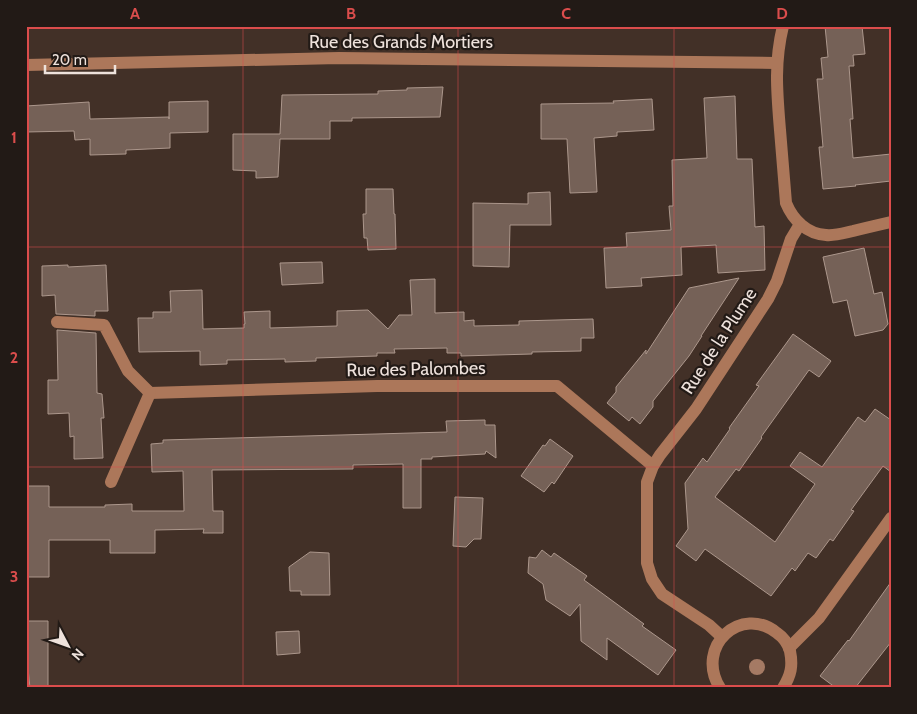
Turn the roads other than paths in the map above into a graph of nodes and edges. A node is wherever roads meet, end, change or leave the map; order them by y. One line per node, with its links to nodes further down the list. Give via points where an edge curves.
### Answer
1 (783, 26): 2 (street)
2 (776, 63): 3 (street, Rue des Grands Mortiers, via 339,58); 5 (street, via 786,203)
3 (26, 66)
4 (891, 222): 5 (street, via 828,235 816,234)
5 (800, 224): 8 (street, Rue de la Plume, via 768,299 696,409)
6 (57, 322): 7 (street, via 104,325 128,371)
7 (150, 393): 8 (street, Rue des Palombes, via 377,386 558,386); 9 (street)
8 (653, 466): 11 (street, Rue de la Plume, via 647,482 648,563 652,579 662,594)
9 (111, 482)
10 (891, 518): 12 (street, via 819,618)
11 (722, 637): 12 (street, via 732,628 758,624 777,632); 13 (street, via 712,658 712,669)
12 (789, 648): 14 (street, via 792,663 789,679)
13 (720, 688)
14 (783, 688)

